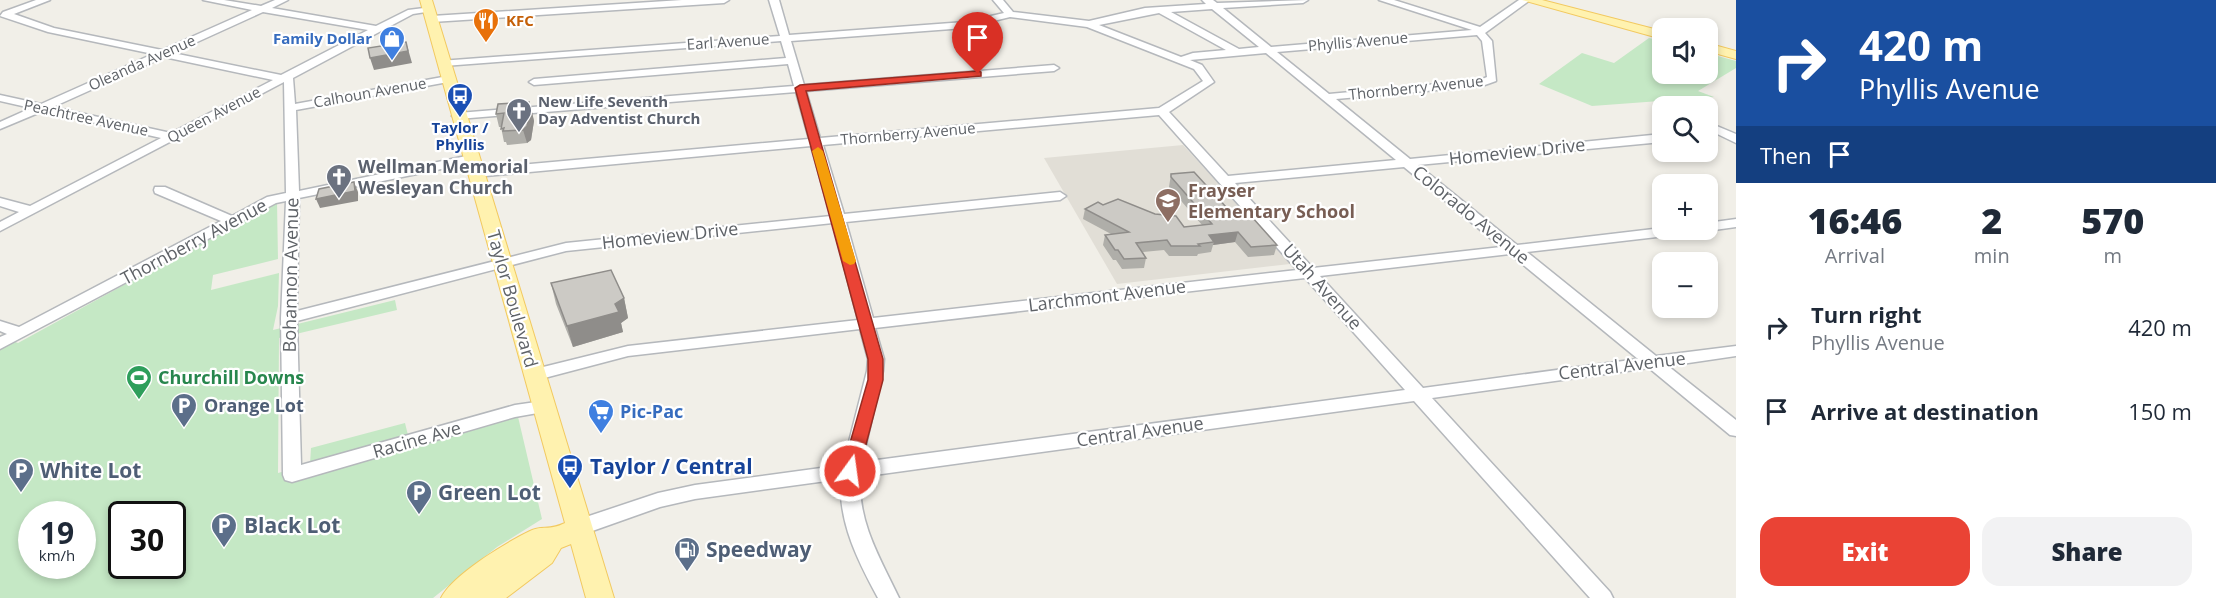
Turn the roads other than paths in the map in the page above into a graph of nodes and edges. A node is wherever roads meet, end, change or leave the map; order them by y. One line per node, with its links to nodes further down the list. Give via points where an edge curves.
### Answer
1 (45, 0): 17 (street)
2 (208, 0): 12 (street)
3 (284, 0): 12 (street, Oleanda Avenue)
4 (509, 0): 15 (street)
5 (724, 0): 15 (street, Queen Avenue)
6 (774, 0): 22 (street)
7 (998, 0): 16 (street)
8 (1303, 0): 11 (street)
9 (1384, 0): 20 (street, via 1471,25)
10 (1526, 0): 20 (street); 21 (main road)
11 (1210, 3): 14 (street); 23 (street, Colorado Avenue)
12 (261, 10): 19 (street); 26 (street, Oleanda Avenue)
13 (429, 10): 15 (street, Queen Avenue); 19 (street, Queen Avenue, via 411,12); 30 (main road, Taylor Boulevard)
14 (1161, 10): 18 (street); 25 (street)
15 (516, 13)
16 (1010, 14): 18 (street); 22 (street, Earl Avenue, via 965,25)
17 (2, 16): 26 (street)
18 (1089, 24): 28 (street)
19 (378, 29): 32 (street, Queen Avenue)
20 (1481, 32): 23 (street, Phyllis Avenue); 36 (street, Thornberry Avenue, via 1487,42 1492,77 1487,82)
21 (1652, 32)
22 (785, 38): 29 (street); 30 (street, Earl Avenue)
23 (1268, 50): 25 (street, Phyllis Avenue); 36 (street, Colorado Avenue)
24 (1718, 50): 27 (main road)
25 (1238, 52): 28 (street, Phyllis Avenue)
26 (161, 54): 32 (street); 38 (street, Oleanda Avenue)
27 (1736, 55)
28 (1182, 60): 40 (street, via 1198,67 1210,80)
29 (792, 61): 34 (street); 35 (street)
30 (444, 63): 33 (main road, Taylor Boulevard)
31 (1054, 68): 35 (street)
32 (284, 78): 39 (street, Bohannon Avenue, via 291,84); 46 (street, Queen Avenue)
33 (448, 79): 39 (street, Calhoun Avenue); 41 (main road, Taylor Boulevard)
34 (534, 82)
35 (800, 88): 41 (street); 49 (street)
36 (1327, 97): 50 (street, Colorado Avenue)
37 (0, 98): 38 (street, Peachtree Avenue)
38 (39, 108): 42 (street, Oleanda Avenue); 46 (street, Peachtree Avenue)
39 (291, 108): 54 (street, Bohannon Avenue)
40 (1162, 111): 49 (street, Thornberry Avenue); 52 (street, Utah Avenue)
41 (459, 116): 51 (main road, Taylor Boulevard)
42 (0, 126)
43 (1736, 131): 44 (street)
44 (1718, 133)
45 (1718, 135): 48 (street)
46 (173, 137): 57 (street, Queen Avenue)
47 (1652, 139): 50 (street, Homeview Drive)
48 (1736, 140)
49 (815, 142): 51 (street, Thornberry Avenue); 58 (street)
50 (1408, 163): 52 (street, Homeview Drive); 64 (street, Colorado Avenue)
51 (473, 166): 54 (street, Thornberry Avenue); 65 (main road, Taylor Boulevard)
52 (1228, 180): 66 (street, Utah Avenue)
53 (160, 190): 59 (street)
54 (293, 195): 59 (street, Thornberry Avenue, via 272,200); 67 (street, Bohannon Avenue)
55 (1060, 196): 58 (street, Homeview Drive)
56 (0, 202): 57 (street)
57 (33, 211): 62 (street, Queen Avenue)
58 (839, 220): 65 (street, Homeview Drive, via 566,248); 68 (street)
59 (232, 221): 70 (street, Thornberry Avenue)
60 (1736, 224): 61 (street)
61 (1718, 226)
62 (0, 227)
63 (1652, 233): 64 (street, Larchmont Avenue)
64 (1514, 249): 66 (street, Larchmont Avenue); 73 (street, Colorado Avenue)
65 (501, 264): 67 (street, Homeview Drive); 74 (main road, Taylor Boulevard)
66 (1308, 272): 68 (street, Larchmont Avenue); 75 (street, Utah Avenue)
67 (289, 318): 79 (street, Bohannon Avenue)
68 (868, 324): 74 (street, Larchmont Avenue, via 628,351); 78 (street, via 876,380)
69 (0, 326): 70 (street)
70 (20, 333): 71 (street, Thornberry Avenue)
71 (0, 344)
72 (1736, 351): 73 (street, Central Avenue)
73 (1653, 362): 75 (street, Central Avenue); 77 (street, Colorado Avenue)
74 (533, 375): 76 (main road, Taylor Boulevard)
75 (1418, 394): 78 (street, Central Avenue); 86 (street, Utah Avenue)
76 (543, 407): 79 (street, Racine Ave, via 515,411); 80 (main road, Taylor Boulevard)
77 (1736, 430)
78 (850, 471): 80 (street, Central Avenue, via 658,500); 85 (street, via 850,513 859,542)
79 (292, 475)
80 (581, 527): 81 (main road, Central Avenue); 84 (main road, Taylor Boulevard)
81 (552, 541): 82 (main road, Central Avenue, via 540,538 482,575); 83 (main road, Central Avenue, via 543,555)
82 (455, 598)
83 (485, 598)
84 (600, 598)
85 (889, 598)
86 (1603, 598)

